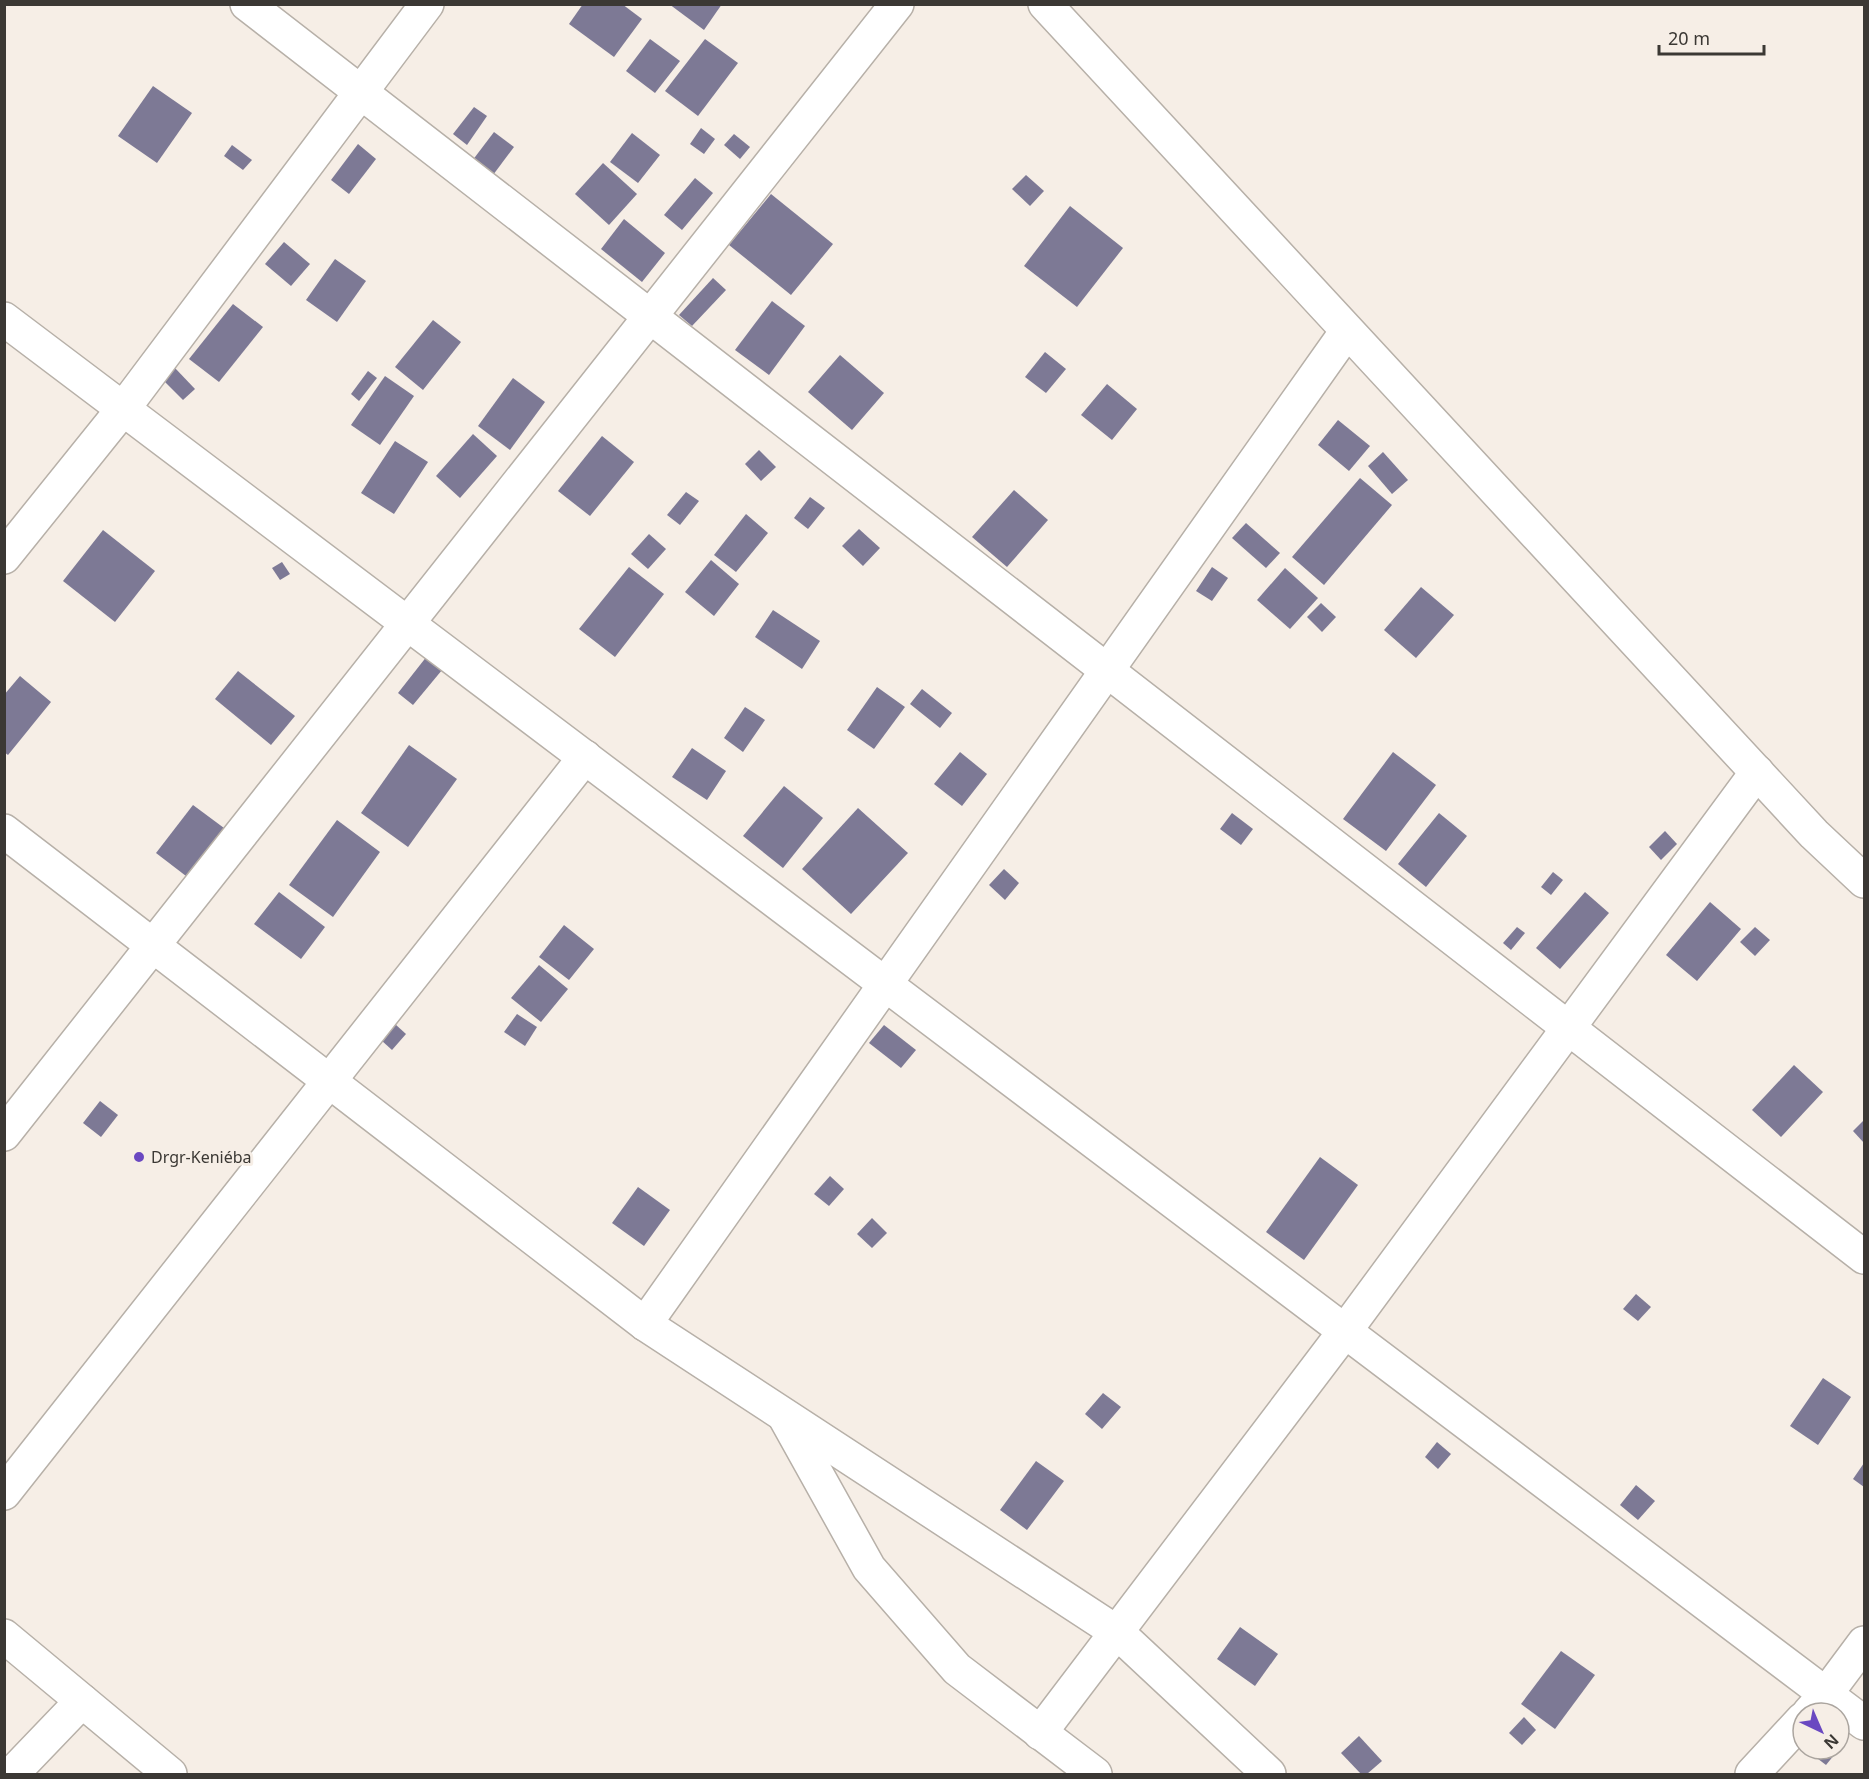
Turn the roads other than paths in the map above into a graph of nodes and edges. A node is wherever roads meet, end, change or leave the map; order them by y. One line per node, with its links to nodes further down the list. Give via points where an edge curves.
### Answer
1 (247, 4): 5 (street)
2 (427, 4): 5 (street)
3 (897, 4): 6 (street)
4 (1045, 4): 8 (street)
5 (361, 93): 6 (street); 9 (street)
6 (650, 317): 11 (street); 12 (street)
7 (4, 319): 9 (street)
8 (1347, 331): 12 (street); 14 (street)
9 (123, 409): 10 (street); 11 (street)
10 (4, 557)
11 (408, 624): 13 (street); 17 (street)
12 (1108, 670): 18 (street); 19 (street)
13 (585, 757): 18 (street); 20 (street)
14 (1757, 772): 16 (street); 19 (street)
15 (4, 831): 17 (street)
16 (1864, 881)
17 (154, 945): 20 (street); 21 (street)
18 (886, 984): 23 (street); 24 (street)
19 (1569, 1028): 22 (street); 24 (street)
20 (330, 1081): 23 (street); 26 (street)
21 (4, 1134)
22 (1864, 1257)
23 (645, 1324): 25 (street)
24 (1345, 1331): 27 (street); 31 (street)
25 (783, 1415): 27 (street); 34 (street, via 869,1568 957,1669)
26 (4, 1493)
27 (1118, 1633): 34 (street); 38 (street)
28 (4, 1636): 30 (street)
29 (1864, 1643): 32 (street)
30 (82, 1701): 35 (street); 36 (street)
31 (1814, 1701)
32 (1820, 1701)
33 (1791, 1732): 39 (street)
34 (1040, 1733): 37 (street)
35 (12, 1774)
36 (170, 1774)
37 (1095, 1774)
38 (1269, 1774)
39 (1752, 1774)

